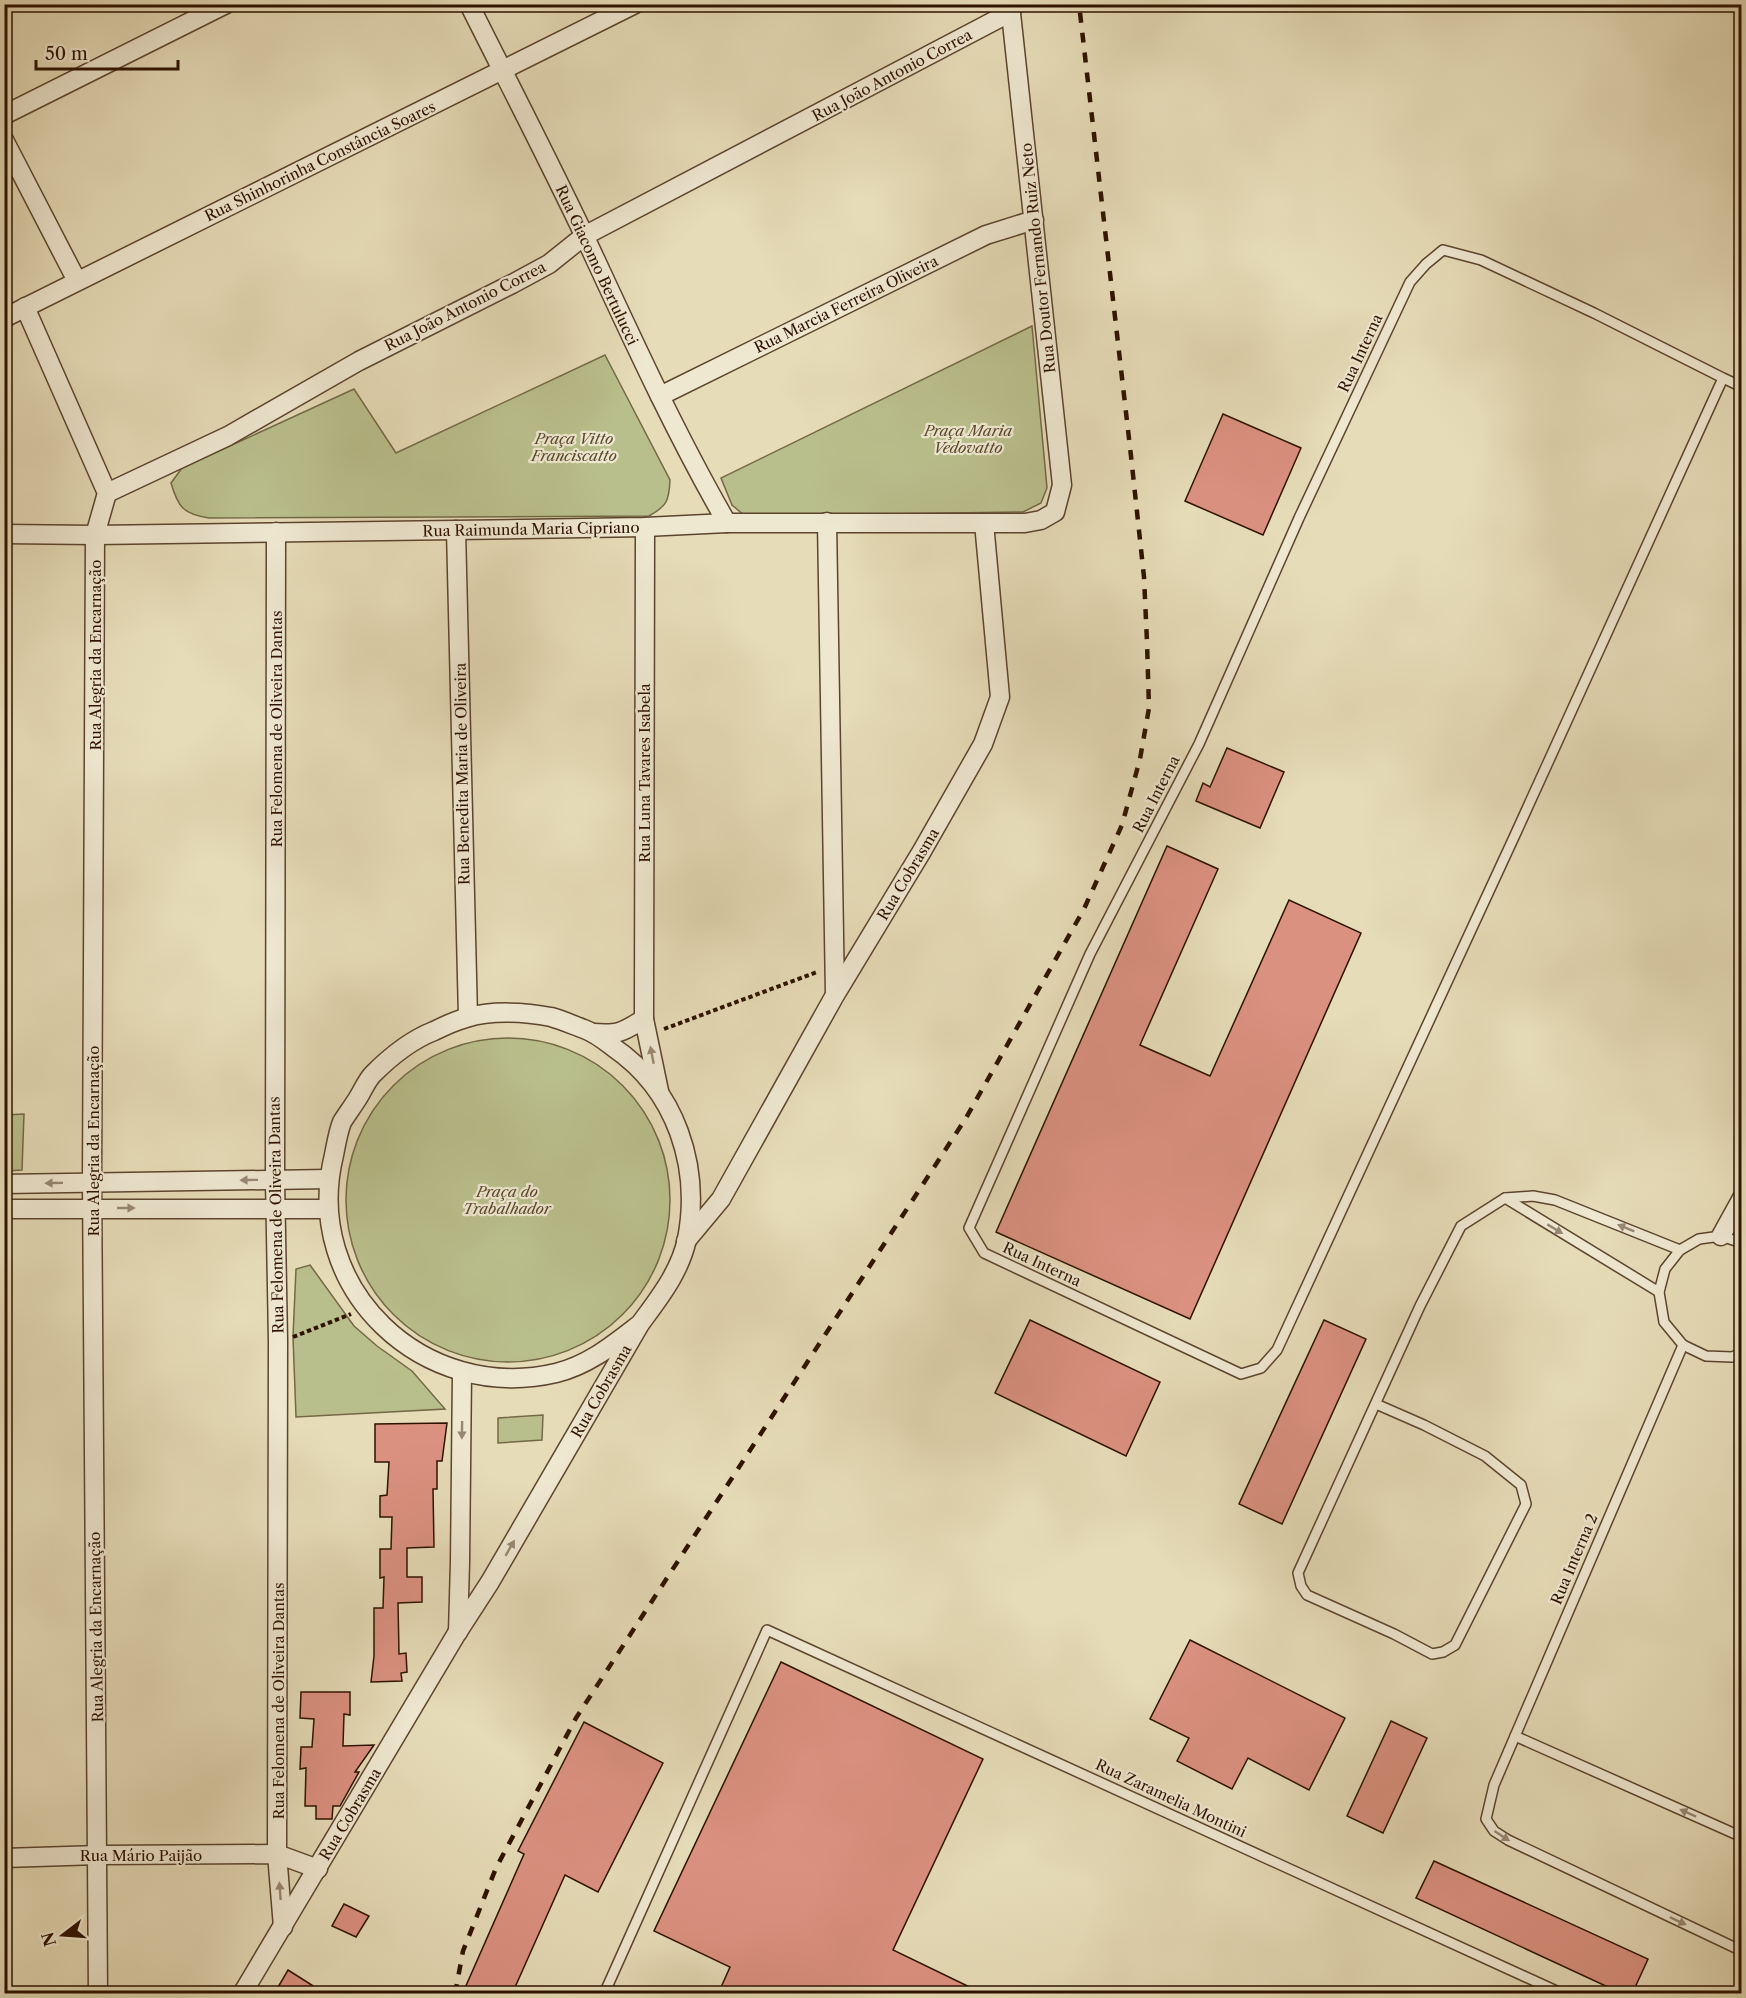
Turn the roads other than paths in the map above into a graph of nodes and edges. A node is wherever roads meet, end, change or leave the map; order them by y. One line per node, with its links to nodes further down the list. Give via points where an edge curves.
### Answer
1 (226, 4): 6 (street)
2 (469, 4): 5 (street, Rua Giacomo Bertulucci)
3 (634, 4): 5 (street, Rua Shinhorinha Constância Soares)
4 (1011, 8): 8 (street, Rua Doutor Fernando Ruiz Neto); 9 (street, Rua João Antonio Correa)
5 (503, 72): 9 (street, Rua Giacomo Bertulucci); 10 (street, Rua Shinhorinha Constância Soares)
6 (4, 115)
7 (4, 140): 10 (street)
8 (1034, 220): 15 (street, Rua Marcia Ferreira Oliveira, via 986,235); 17 (street, Rua Doutor Fernando Ruiz Neto, via 1062,485)
9 (584, 236): 15 (street, Rua Giacomo Bertulucci); 16 (street, Rua João Antonio Correa, via 549,264 518,281 359,361 228,436)
10 (77, 281): 11 (street, Rua Shinhorinha Constância Soares)
11 (25, 307): 12 (street, Rua Shinhorinha Constância Soares); 16 (street)
12 (4, 318)
13 (1723, 378): 13 (lane, Rua Interna, via 1481,260 1443,250 1410,282 1199,744 1090,954 969,1227 984,1253 1241,1374 1261,1368 1277,1350); 14 (lane, Rua Interna)
14 (1742, 387)
15 (660, 396): 19 (street, Rua Giacomo Bertulucci)
16 (107, 493): 25 (street, Rua Alegria da Encarnação)
17 (1055, 512): 20 (street, Rua Raimunda Maria Cipriano, via 1025,523)
18 (827, 522): 19 (street, Rua Raimunda Maria Cipriano); 20 (street, Rua Raimunda Maria Cipriano); 26 (street)
19 (727, 523): 21 (street, Rua Raimunda Maria Cipriano)
20 (984, 523): 26 (street, Rua Cobrasma, via 1000,697 983,744)
21 (645, 527): 22 (street, Rua Raimunda Maria Cipriano); 28 (street, Rua Luna Tavares Isabela)
22 (456, 530): 23 (street, Rua Raimunda Maria Cipriano); 27 (street, Rua Benedita Maria de Oliveira)
23 (276, 532): 25 (street, Rua Raimunda Maria Cipriano); 32 (street, Rua Felomena de Oliveira Dantas)
24 (4, 534): 25 (street, Rua Raimunda Maria Cipriano)
25 (95, 535): 33 (street, Rua Alegria da Encarnação)
26 (835, 995): 36 (street, Rua Cobrasma)
27 (468, 1017): 29 (street, via 511,1012 553,1018); 31 (street, via 415,1038 372,1075 342,1124)
28 (646, 1026): 29 (street, via 614,1035); 30 (street, Rua Luna Tavares Isabela, one-way to 28)
29 (593, 1033): 30 (street, via 630,1058)
30 (659, 1091): 35 (street, via 683,1139)
31 (328, 1179): 32 (street); 42 (street)
32 (274, 1180): 33 (street, one-way to 33); 41 (street, Rua Felomena de Oliveira Dantas)
33 (92, 1182): 34 (street, one-way to 34); 39 (street, Rua Alegria da Encarnação)
34 (4, 1184)
35 (692, 1191): 36 (street, via 711,1199); 44 (street)
36 (721, 1198): 44 (street, Rua Cobrasma)
37 (1505, 1198): 46 (lane, one-way to 37, via 1555,1200 1533,1196); 47 (lane, one-way to 47); 52 (lane, via 1461,1226)
38 (1742, 1198): 43 (street)
39 (93, 1208): 40 (street); 41 (street, one-way to 41); 59 (street, Rua Alegria da Encarnação)
40 (4, 1209)
41 (275, 1209): 42 (street); 58 (street, Rua Felomena de Oliveira Dantas)
42 (328, 1209): 51 (street, via 334,1245 347,1278 366,1308 409,1348)
43 (1721, 1236): 45 (lane); 46 (lane, via 1699,1239)
44 (686, 1242): 48 (street, via 669,1286)
45 (1742, 1243)
46 (1680, 1250): 47 (lane, via 1665,1269)
47 (1659, 1292): 49 (lane, via 1664,1322)
48 (640, 1324): 51 (street, via 602,1354 557,1372 510,1379); 54 (street, Rua Cobrasma, one-way to 48)
49 (1683, 1345): 50 (lane, via 1706,1356 1732,1357); 56 (lane, Rua Interna 2)
50 (1742, 1353)
51 (462, 1372): 53 (street, Rua Cobrasma, one-way to 53)
52 (1376, 1404): 52 (lane, via 1298,1573 1301,1586 1307,1595 1431,1654 1443,1652 1455,1645 1526,1504 1521,1485 1485,1456)
53 (460, 1562): 54 (street, via 471,1577); 55 (street, Rua Cobrasma)
54 (490, 1582): 55 (street, Rua Cobrasma)
55 (458, 1633): 61 (street, Rua Cobrasma)
56 (1515, 1736): 57 (lane, one-way to 56); 63 (lane, Rua Interna 2, one-way to 63, via 1494,1785 1486,1818 1494,1831)
57 (1742, 1838)
58 (277, 1854): 59 (street, Rua Mário Paijão); 61 (street); 62 (street, Rua Felomena de Oliveira Dantas, one-way to 58)
59 (99, 1855): 60 (street, Rua Mário Paijão); 64 (street, Rua Alegria da Encarnação)
60 (4, 1858)
61 (318, 1869): 62 (street, Rua Cobrasma)
62 (283, 1927): 65 (street, Rua Cobrasma)
63 (1742, 1951)
64 (98, 1994)
65 (242, 1994)
66 (604, 1994): 67 (lane, Rua Zaramelia Montini, via 767,1630)
67 (1563, 1994)

